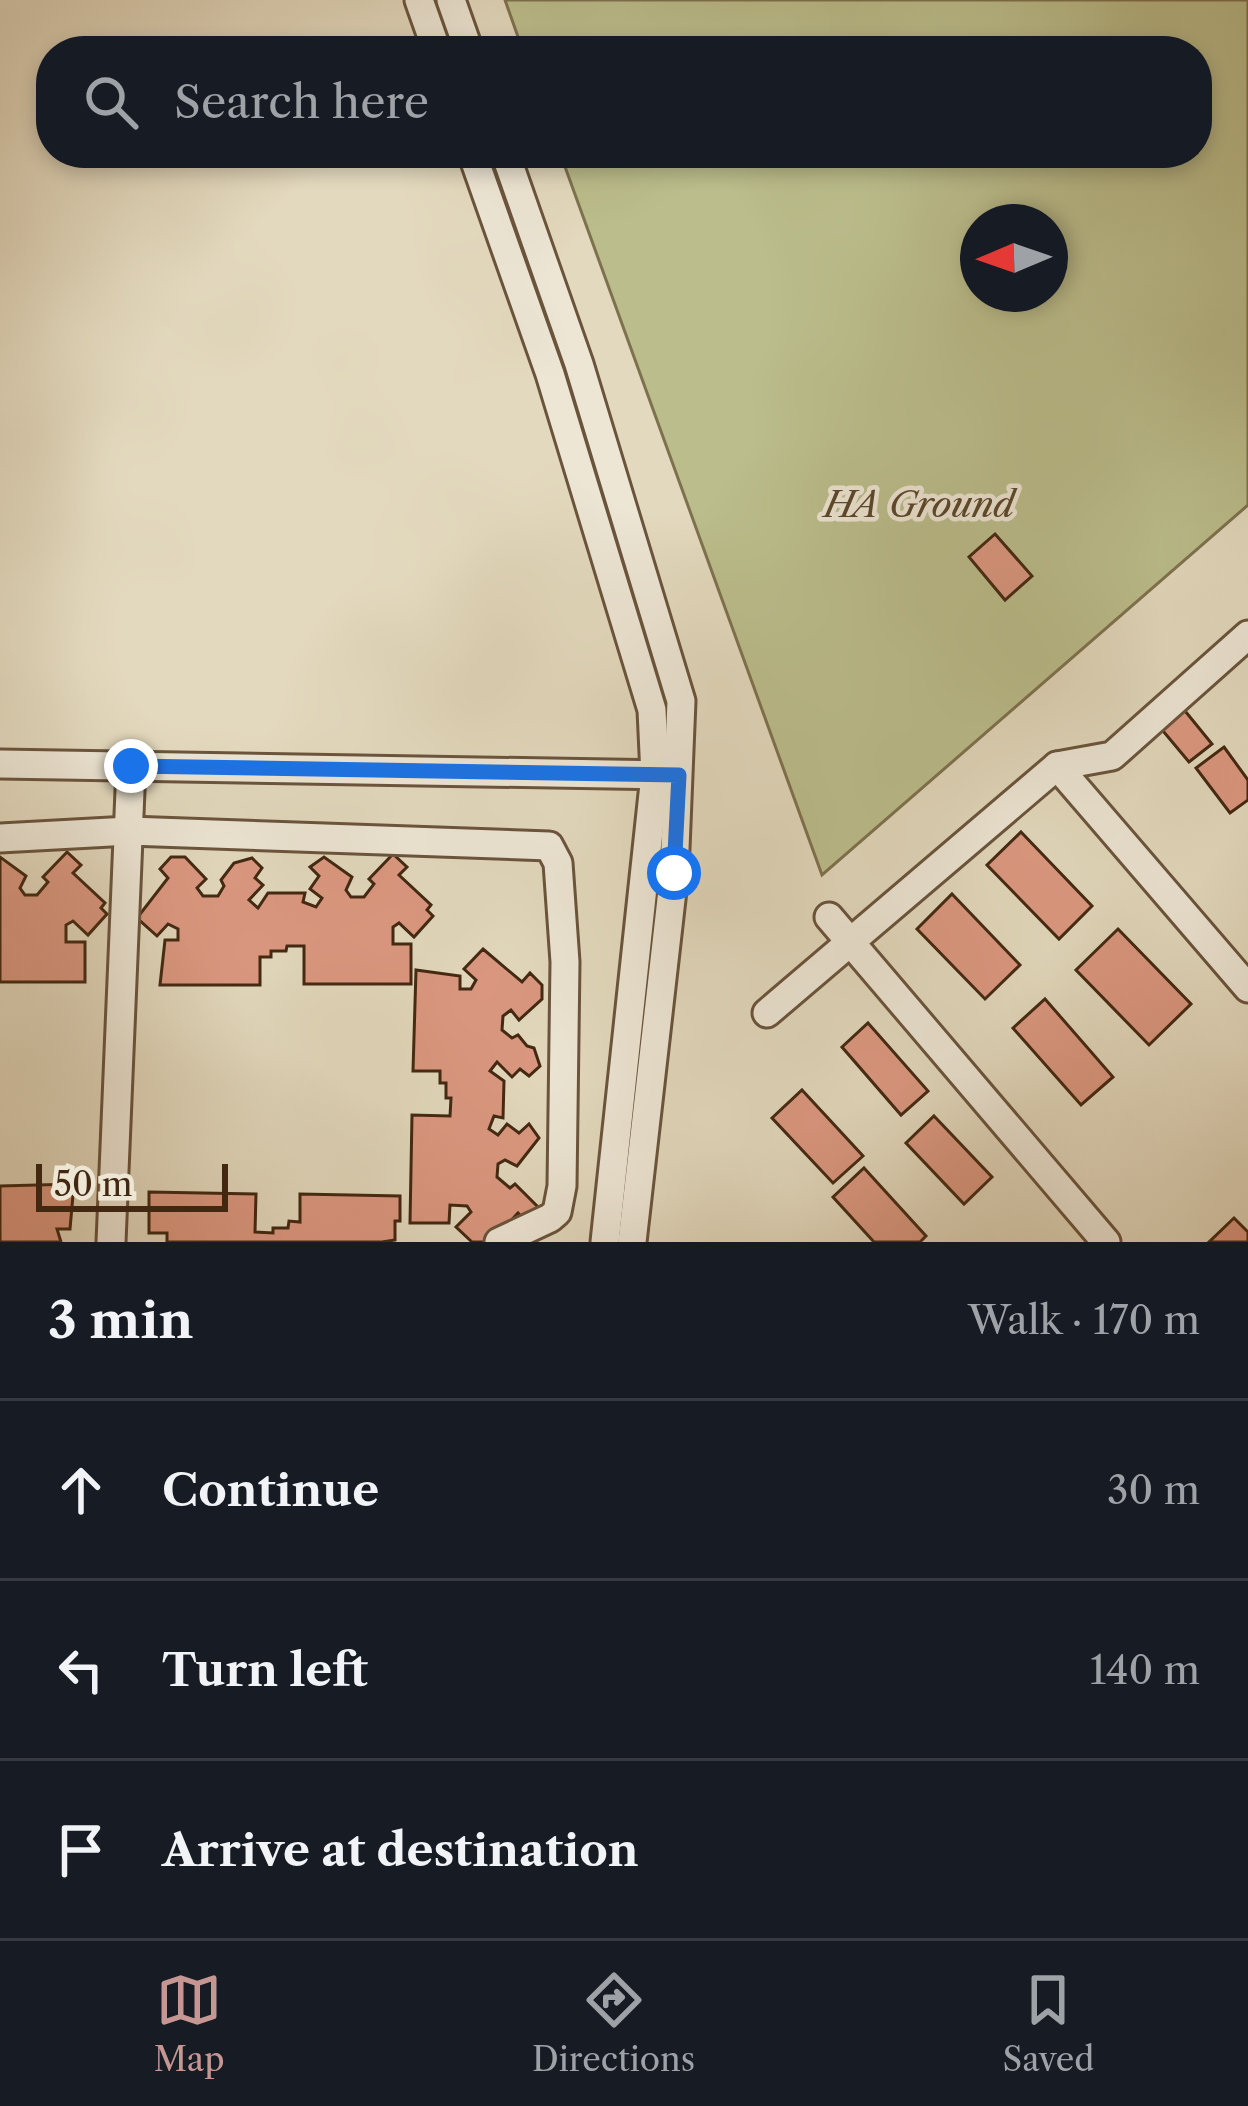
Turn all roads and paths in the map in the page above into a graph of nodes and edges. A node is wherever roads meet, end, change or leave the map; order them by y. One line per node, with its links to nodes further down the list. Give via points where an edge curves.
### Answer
1 (419, 0): 3 (street)
2 (451, 0): 4 (street)
3 (431, 36)
4 (464, 36)
5 (477, 168): 11 (street, via 550,374)
6 (510, 168): 11 (street, via 681,700)
7 (1248, 635): 10 (street, via 1112,756)
8 (0, 764): 9 (street)
9 (131, 766): 11 (street); 12 (street)
10 (1057, 766): 15 (street); 16 (street)
11 (667, 775): 20 (street); 21 (street, via 674,873)
12 (129, 831): 13 (street); 18 (street); 19 (street, via 549,846 565,962 562,1186 550,1218)
13 (0, 838)
14 (829, 917): 15 (street)
15 (848, 943): 17 (street); 22 (street)
16 (1248, 988)
17 (767, 1012)
18 (111, 1242)
19 (499, 1242)
20 (605, 1242)
21 (632, 1242)
22 (1106, 1242)

